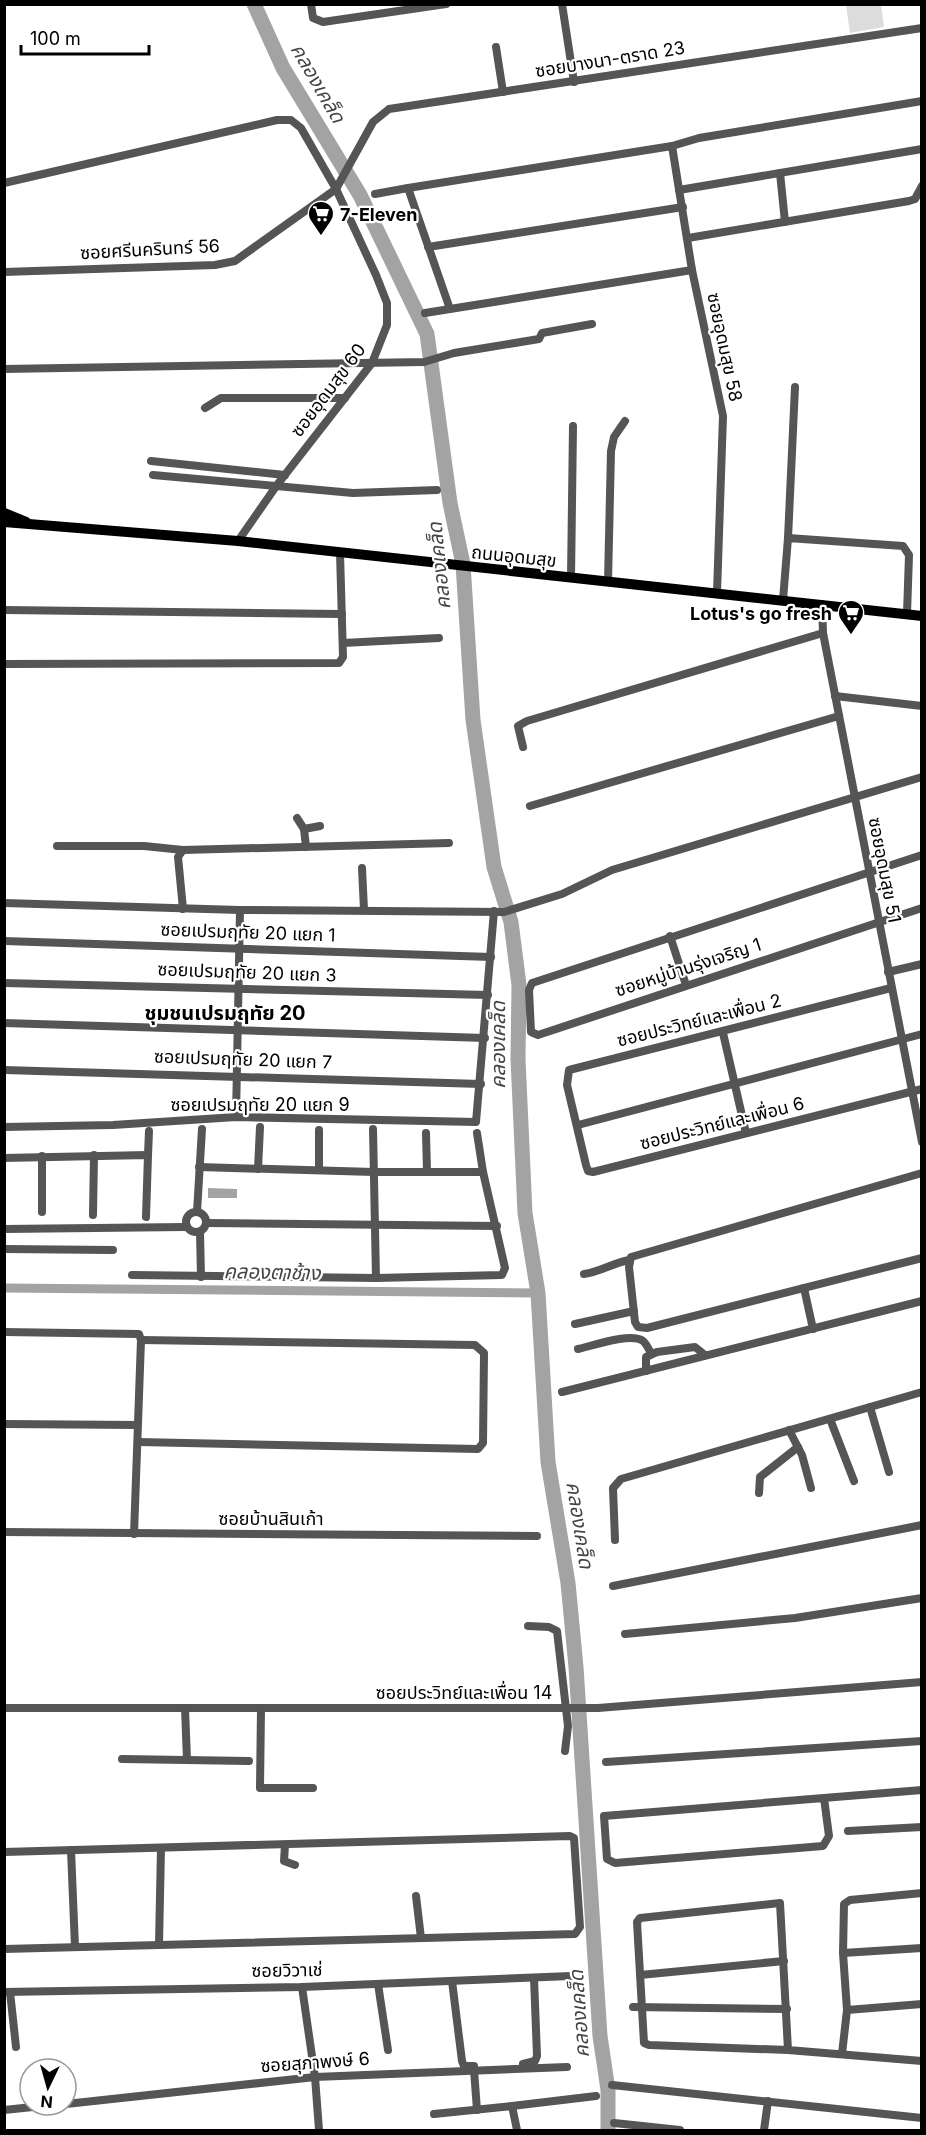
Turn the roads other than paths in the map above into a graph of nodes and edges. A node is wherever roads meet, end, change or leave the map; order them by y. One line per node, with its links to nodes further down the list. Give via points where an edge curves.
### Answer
1 (311, 4): 4 (street, via 313,18 318,22)
2 (446, 4): 4 (street)
3 (562, 4): 7 (street)
4 (420, 6)
5 (921, 28): 7 (street, ซอยบางนา-ตราด 23)
6 (496, 47): 8 (street)
7 (574, 81): 8 (street, ซอยบางนา-ตราด 23)
8 (503, 92): 13 (street, ซอยบางนา-ตราด 23, via 389,109 373,122)
9 (921, 101): 10 (street, via 710,136)
10 (672, 146): 16 (street); 18 (street, ซอยอุดมสุข 58)
11 (921, 149): 12 (street)
12 (780, 173): 18 (street); 21 (street)
13 (342, 181): 17 (street, ซอยศรีนครินทร์ 56)
14 (4, 183): 17 (street, ซอยอุดมสุข 60, via 277,120 291,120 301,128)
15 (921, 186): 21 (street, via 915,199 909,201)
16 (408, 188): 19 (street); 23 (street)
17 (336, 189): 25 (street, ซอยศรีนครินทร์ 56, via 244,256 225,263); 29 (street, ซอยอุดมสุข 60, via 387,303 387,324)
18 (680, 190): 20 (street, ซอยอุดมสุข 58)
19 (375, 194)
20 (683, 207): 22 (street, ซอยอุดมสุข 58); 23 (street)
21 (785, 222): 22 (street)
22 (688, 238): 24 (street, ซอยอุดมสุข 58)
23 (428, 247): 26 (street)
24 (692, 270): 26 (street); 50 (street, ซอยอุดมสุข 58, via 723,416)
25 (4, 272)
26 (450, 309): 27 (street)
27 (425, 313)
28 (592, 324): 29 (street, via 424,362)
29 (372, 363): 30 (street); 32 (street, ซอยอุดมสุข 60)
30 (4, 369)
31 (795, 387): 45 (street)
32 (345, 398): 33 (street, via 221,398); 38 (street, ซอยอุดมสุข 60)
33 (205, 408)
34 (626, 421): 49 (street, via 614,438 611,451)
35 (573, 426): 48 (street)
36 (151, 461): 38 (street)
37 (153, 475): 39 (street)
38 (285, 475): 39 (street, ซอยอุดมสุข 60)
39 (275, 488): 40 (street, via 353,494); 46 (street, ซอยอุดมสุข 60)
40 (437, 490)
41 (4, 513): 43 (main road, ถนนอุดมสุข)
42 (4, 522): 43 (main road, ถนนอุดมสุข)
43 (32, 525): 44 (main road, ถนนอุดมสุข); 46 (main road, ถนนอุดมสุข)
44 (4, 529)
45 (788, 538): 51 (street); 55 (street, via 903,546 909,555)
46 (238, 541): 47 (main road, ถนนอุดมสุข)
47 (340, 553): 48 (main road, ถนนอุดมสุข); 54 (street)
48 (571, 578): 49 (main road, ถนนอุดมสุข)
49 (608, 582): 50 (main road, ถนนอุดมสุข)
50 (717, 593): 51 (main road, ถนนอุดมสุข)
51 (783, 600): 52 (main road, ถนนอุดมสุข)
52 (822, 604): 55 (main road, ถนนอุดมสุข); 57 (street, ซอยอุดมสุข 51)
53 (4, 610): 54 (street)
54 (342, 614): 59 (street)
55 (907, 614): 56 (main road, ถนนอุดมสุข)
56 (921, 616)
57 (823, 633): 61 (street, ซอยอุดมสุข 51); 64 (street, via 527,721 518,726)
58 (439, 638): 59 (street)
59 (343, 643): 60 (street, via 344,657 339,663)
60 (4, 664)
61 (835, 696): 62 (street); 63 (street, ซอยอุดมสุข 51)
62 (921, 706)
63 (839, 716): 66 (street, ซอยอุดมสุข 51); 67 (street)
64 (523, 747)
65 (921, 777): 66 (street)
66 (854, 796): 77 (street, ซอยอุดมสุข 51); 83 (street, via 612,870 562,894 508,911)
67 (530, 806)
68 (297, 818): 70 (street)
69 (320, 826): 70 (street)
70 (304, 829): 73 (street)
71 (449, 843): 73 (street)
72 (57, 846): 74 (street)
73 (306, 848): 74 (street)
74 (183, 850): 80 (street, via 178,857)
75 (921, 855): 77 (street)
76 (362, 868): 82 (street)
77 (869, 872): 84 (street, ซอยอุดมสุข 51); 85 (street)
78 (4, 903): 80 (street)
79 (921, 908): 84 (street, ซอยหมู่บ้านรุ่งเจริญ 1)
80 (183, 909): 81 (street)
81 (240, 910): 82 (street); 87 (street)
82 (364, 910): 83 (street)
83 (494, 911): 88 (street)
84 (879, 923): 90 (street, ซอยอุดมสุข 51); 92 (street, ซอยหมู่บ้านรุ่งเจริญ 1)
85 (670, 936): 92 (street); 92 (street, ซอยหมู่บ้านรุ่งเจริญ 1, via 532,983 531,1032 538,1035)
86 (4, 941): 87 (street, ซอยเปรมฤทัย 20 แยก 1)
87 (239, 948): 88 (street, ซอยเปรมฤทัย 20 แยก 1); 94 (street)
88 (491, 957): 95 (street)
89 (921, 964): 90 (street)
90 (888, 972): 93 (street, ซอยอุดมสุข 51)
91 (4, 983): 94 (street, ซอยเปรมฤทัย 20 แยก 3)
92 (686, 985)
93 (891, 988): 98 (street, ซอยประวิทย์และเพื่อน 2); 101 (street, ซอยอุดมสุข 51)
94 (238, 989): 95 (street, ซอยเปรมฤทัย 20 แยก 3); 97 (street)
95 (488, 995): 100 (street)
96 (4, 1023): 97 (street)
97 (237, 1031): 100 (street); 103 (street)
98 (723, 1032): 104 (street); 109 (street, ซอยประวิทย์และเพื่อน 2, via 569,1070 567,1085)
99 (921, 1034): 101 (street)
100 (485, 1038): 105 (street)
101 (901, 1039): 104 (street); 107 (street, ซอยอุดมสุข 51)
102 (4, 1070): 103 (street, ซอยเปรมฤทัย 20 แยก 7)
103 (237, 1075): 105 (street, ซอยเปรมฤทัย 20 แยก 7); 108 (street)
104 (735, 1082): 109 (street); 118 (street)
105 (481, 1084): 108 (street, ซอยเปรมฤทัย 20 แยก 9, via 478,1119 474,1123)
106 (921, 1089): 107 (street, ซอยประวิทย์และเพื่อน 6)
107 (911, 1091): 118 (street, ซอยประวิทย์และเพื่อน 6); 119 (street, ซอยอุดมสุข 51)
108 (236, 1117): 110 (street, ซอยเปรมฤทัย 20 แยก 9)
109 (578, 1125): 118 (street, ซอยประวิทย์และเพื่อน 6, via 591,1173)
110 (4, 1127)
111 (260, 1127): 125 (street)
112 (202, 1129): 124 (street)
113 (373, 1129): 127 (street)
114 (319, 1130): 126 (street)
115 (149, 1131): 121 (street)
116 (426, 1132): 128 (street)
117 (477, 1133): 129 (street)
118 (746, 1134)
119 (921, 1142)
120 (94, 1155): 121 (street); 122 (street); 133 (street)
121 (148, 1155): 134 (street)
122 (42, 1156): 123 (street); 131 (street)
123 (4, 1158)
124 (199, 1167): 125 (street); 132 (street)
125 (258, 1169): 126 (street)
126 (319, 1169): 127 (street)
127 (374, 1172): 128 (street); 136 (street)
128 (427, 1172): 129 (street)
129 (483, 1172): 137 (street)
130 (921, 1173): 144 (street)
131 (42, 1212)
132 (197, 1212): 135 (street); 138 (street, via 187,1216)
133 (93, 1215)
134 (146, 1217)
135 (206, 1223): 136 (street); 140 (street)
136 (375, 1226): 137 (street); 148 (street)
137 (497, 1226): 148 (street, via 505,1268 502,1275)
138 (186, 1227): 139 (street); 140 (street)
139 (4, 1229)
140 (200, 1232): 147 (street)
141 (4, 1249): 142 (street)
142 (113, 1250)
143 (921, 1258): 149 (street)
144 (629, 1260): 145 (street); 151 (street)
145 (584, 1274)
146 (132, 1275): 147 (street)
147 (201, 1277): 148 (street)
148 (376, 1278)
149 (804, 1288): 151 (street, via 647,1328 638,1327); 153 (street)
150 (921, 1301): 153 (street)
151 (634, 1311): 152 (street)
152 (576, 1324)
153 (813, 1329): 158 (street)
154 (4, 1332): 155 (street, via 135,1333)
155 (141, 1340): 165 (street); 167 (street, via 475,1345 484,1353 483,1443 478,1449)
156 (578, 1349): 157 (street, via 635,1338 643,1341)
157 (651, 1353): 158 (street, via 695,1347); 159 (street, via 645,1357)
158 (705, 1355): 159 (street)
159 (646, 1371): 160 (street)
160 (562, 1392)
161 (921, 1392): 162 (street)
162 (870, 1407): 163 (street); 169 (street)
163 (830, 1419): 166 (street); 170 (street)
164 (4, 1424): 165 (street)
165 (137, 1425): 167 (street)
166 (789, 1430): 168 (street); 177 (street, via 617,1482 613,1492)
167 (138, 1442): 175 (street)
168 (798, 1447): 171 (street); 172 (street, via 760,1478)
169 (889, 1472)
170 (854, 1481)
171 (811, 1488)
172 (759, 1493)
173 (921, 1525): 178 (street)
174 (4, 1532): 175 (street, ซอยบ้านสินเก้า)
175 (134, 1534): 176 (street, ซอยบ้านสินเก้า)
176 (537, 1536)
177 (615, 1540)
178 (613, 1586)
179 (921, 1598): 181 (street, via 795,1618)
180 (528, 1626): 186 (street, via 557,1631)
181 (625, 1634)
182 (921, 1682): 186 (street, ซอยประวิทย์และเพื่อน 14)
183 (4, 1708): 184 (street, ซอยประวิทย์และเพื่อน 14)
184 (185, 1708): 185 (street, ซอยประวิทย์และเพื่อน 14); 190 (street)
185 (261, 1708): 186 (street, ซอยประวิทย์และเพื่อน 14); 193 (street, via 260,1788)
186 (567, 1708): 188 (street)
187 (921, 1741): 192 (street)
188 (565, 1751)
189 (122, 1759): 190 (street)
190 (187, 1760): 191 (street)
191 (249, 1761)
192 (606, 1762)
193 (312, 1788)
194 (921, 1790): 195 (street)
195 (824, 1798): 195 (street, via 604,1816 607,1859 611,1862 823,1846 829,1836)
196 (921, 1827): 197 (street)
197 (848, 1832)
198 (285, 1845): 199 (street); 202 (street, via 284,1861); 205 (street, via 573,1838 580,1927 575,1934)
199 (161, 1848): 200 (street); 206 (street)
200 (71, 1850): 201 (street); 207 (street)
201 (4, 1852)
202 (295, 1864)
203 (921, 1893): 210 (street, via 846,1901)
204 (416, 1896): 205 (street)
205 (421, 1938): 206 (street)
206 (159, 1944): 207 (street)
207 (75, 1947): 209 (street)
208 (921, 1948): 210 (street)
209 (4, 1949)
210 (843, 1953): 222 (street)
211 (784, 1960): 212 (street); 212 (street, via 782,1905 764,1903 640,1918); 221 (street)
212 (640, 1975): 220 (street)
213 (571, 1976): 214 (street, ซอยวิวาเช่)
214 (534, 1978): 215 (street, ซอยวิวาเช่); 215 (street, via 536,2061 467,2066 462,2061)
215 (452, 1981): 216 (street, ซอยวิวาเช่)
216 (378, 1984): 217 (street, ซอยวิวาเช่); 224 (street)
217 (302, 1987): 218 (street, ซอยวิวาเช่); 230 (street)
218 (7, 1992): 223 (street)
219 (921, 2004): 222 (street)
220 (638, 2007): 221 (street); 225 (street, via 644,2043 649,2045)
221 (787, 2009): 225 (street)
222 (847, 2010): 226 (street)
223 (16, 2047)
224 (388, 2050)
225 (788, 2050): 226 (street)
226 (842, 2054): 227 (street)
227 (921, 2061)
228 (567, 2067): 229 (street, ซอยสุภาพงษ์ 6)
229 (474, 2070): 230 (street, ซอยสุภาพงษ์ 6); 236 (street)
230 (315, 2076): 234 (street, ซอยสุภาพงษ์ 6); 240 (street)
231 (612, 2085): 233 (street)
232 (596, 2096): 235 (street)
233 (768, 2102): 238 (street); 243 (street)
234 (78, 2103)
235 (512, 2106): 236 (street); 241 (street)
236 (477, 2110): 237 (street)
237 (434, 2114)
238 (921, 2118)
239 (614, 2123): 242 (street)
240 (319, 2130)
241 (517, 2130)
242 (680, 2130)
243 (764, 2130)

